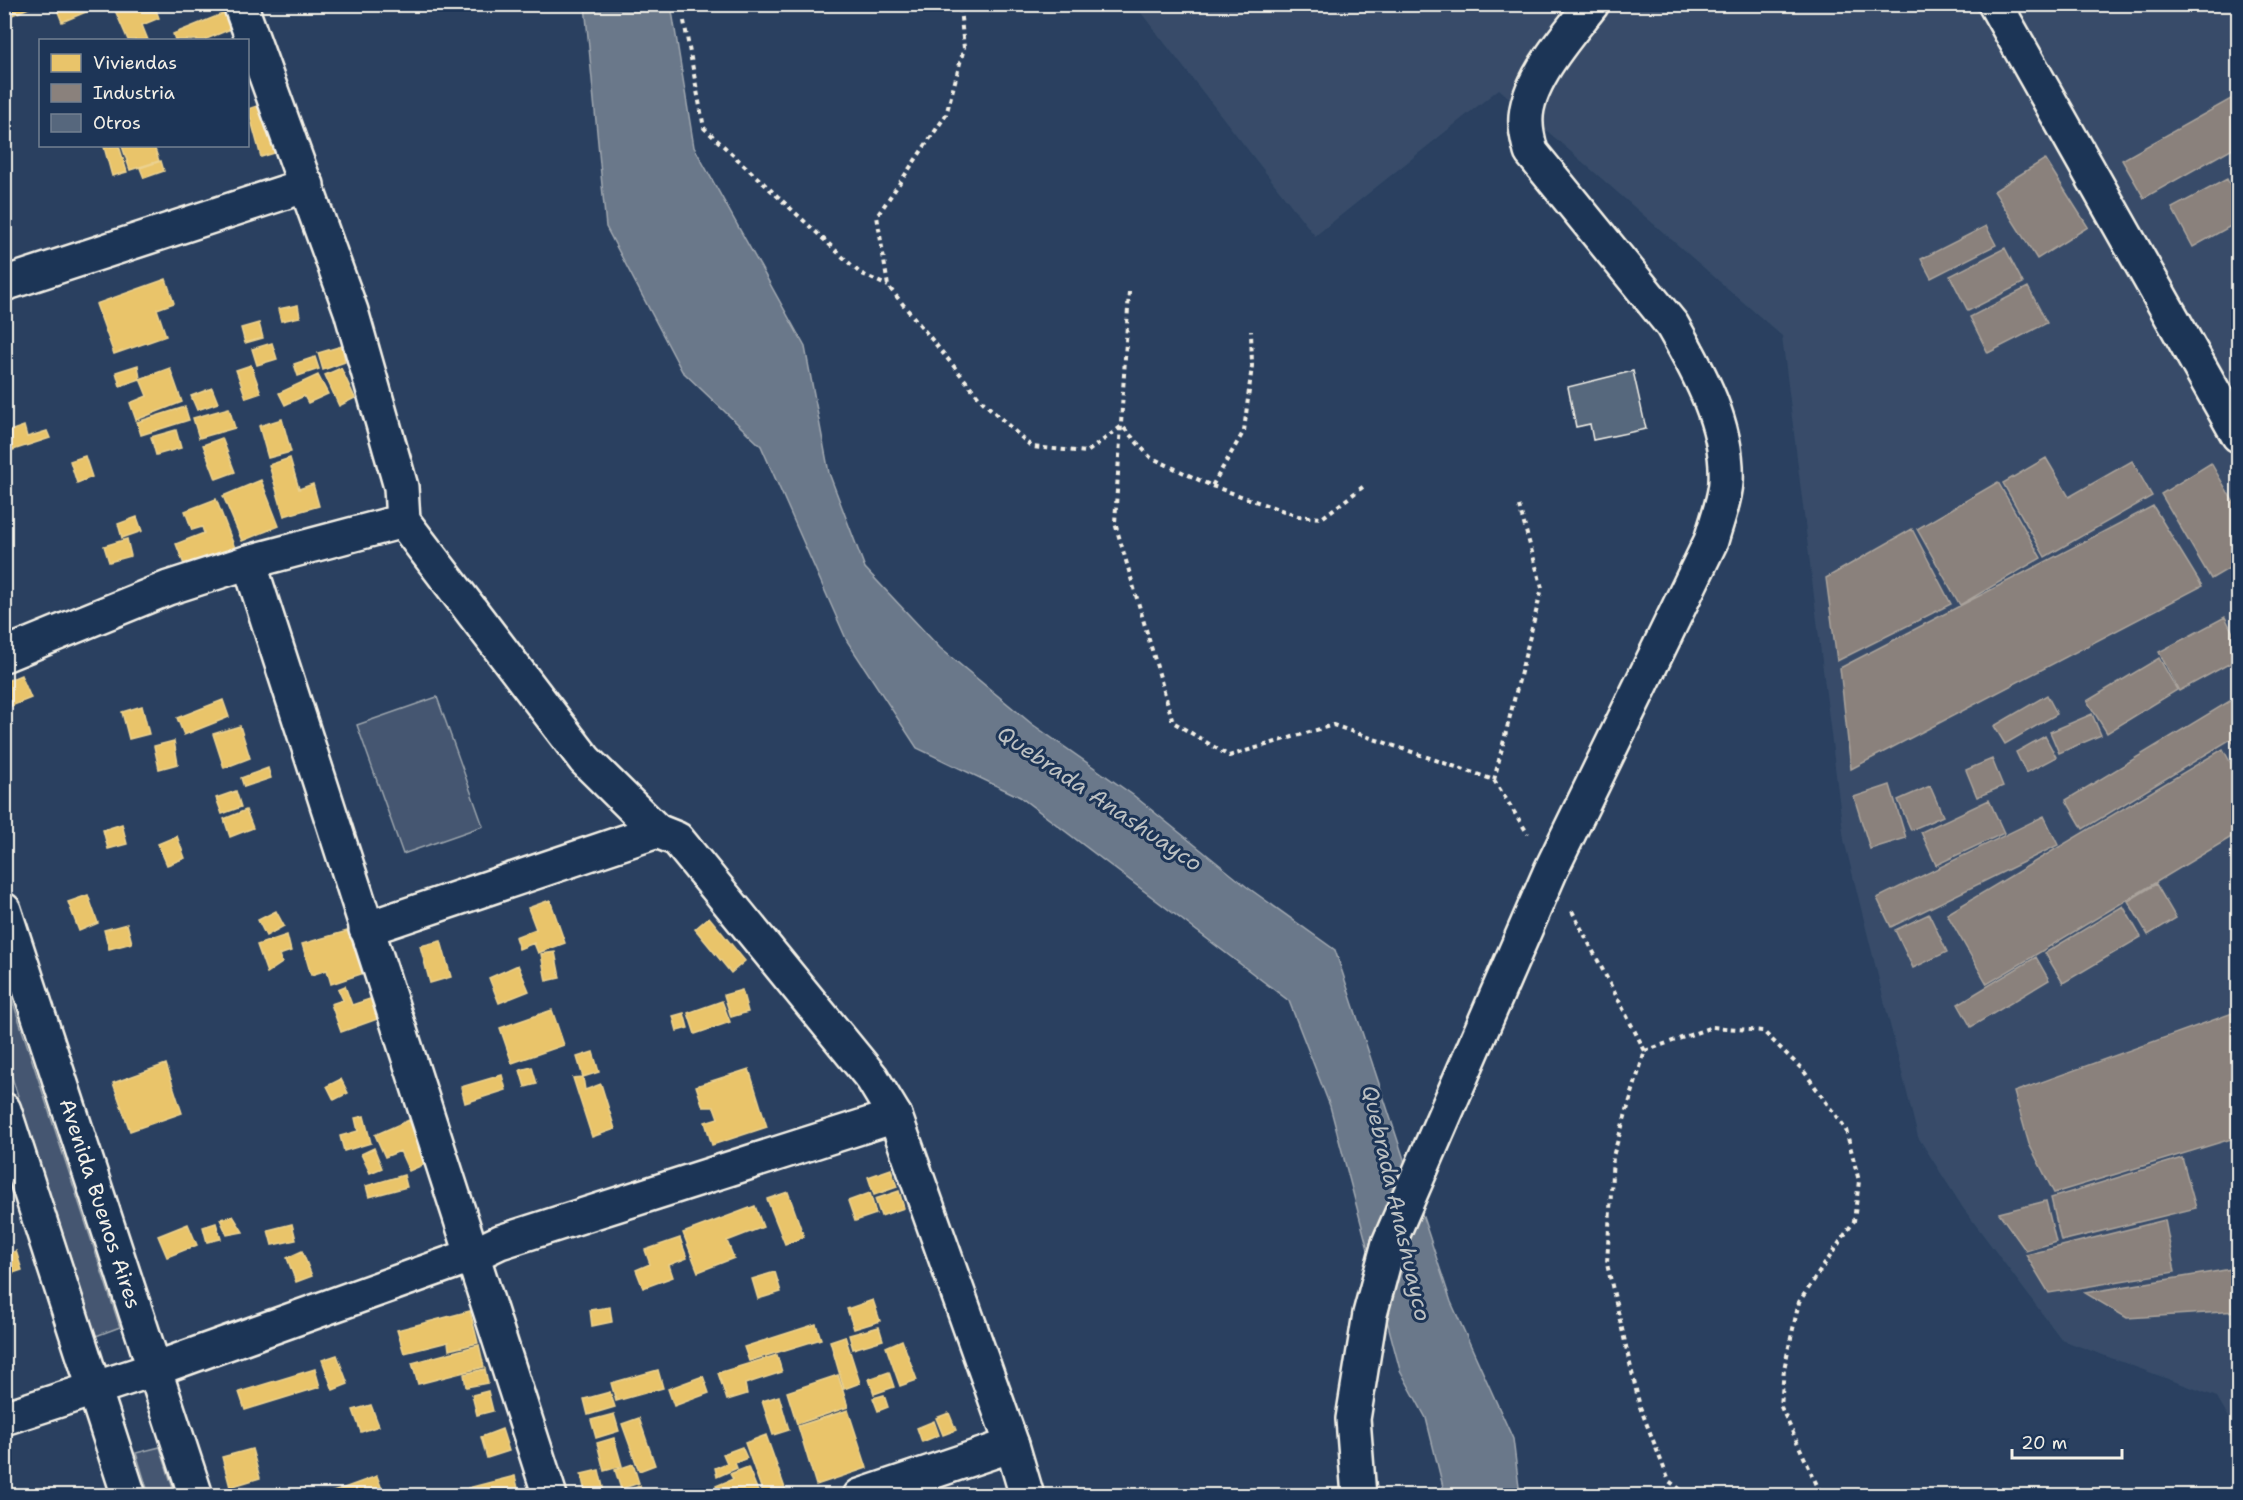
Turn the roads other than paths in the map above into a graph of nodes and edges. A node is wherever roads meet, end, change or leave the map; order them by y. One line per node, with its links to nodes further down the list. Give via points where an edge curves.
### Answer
1 (240, 4): 4 (street)
2 (1592, 4): 25 (street, via 1553,55 1530,98 1525,123 1530,152 1672,325 1691,357 1724,442 1726,483 1710,541 1551,870 1389,1243 1370,1314 1353,1419)
3 (1995, 4): 6 (street)
4 (307, 185): 5 (street); 7 (street, via 351,311 401,488)
5 (4, 284)
6 (2238, 435)
7 (403, 521): 8 (street); 10 (street, via 585,760)
8 (249, 562): 9 (street, via 168,588); 12 (street)
9 (4, 655)
10 (657, 831): 12 (street); 14 (street, via 677,839 872,1078)
11 (4, 910): 16 (street, Avenida Buenos Aires)
12 (366, 928): 15 (street)
13 (4, 1110): 17 (street)
14 (895, 1116): 15 (street, via 500,1242); 19 (street)
15 (473, 1255): 16 (street); 22 (street)
16 (155, 1369): 17 (street); 21 (street, Avenida Buenos Aires)
17 (95, 1389): 18 (street); 20 (street)
18 (4, 1418)
19 (1012, 1444): 23 (street); 24 (street)
20 (129, 1496)
21 (196, 1496)
22 (550, 1496)
23 (860, 1496)
24 (1027, 1496)
25 (1359, 1496)

